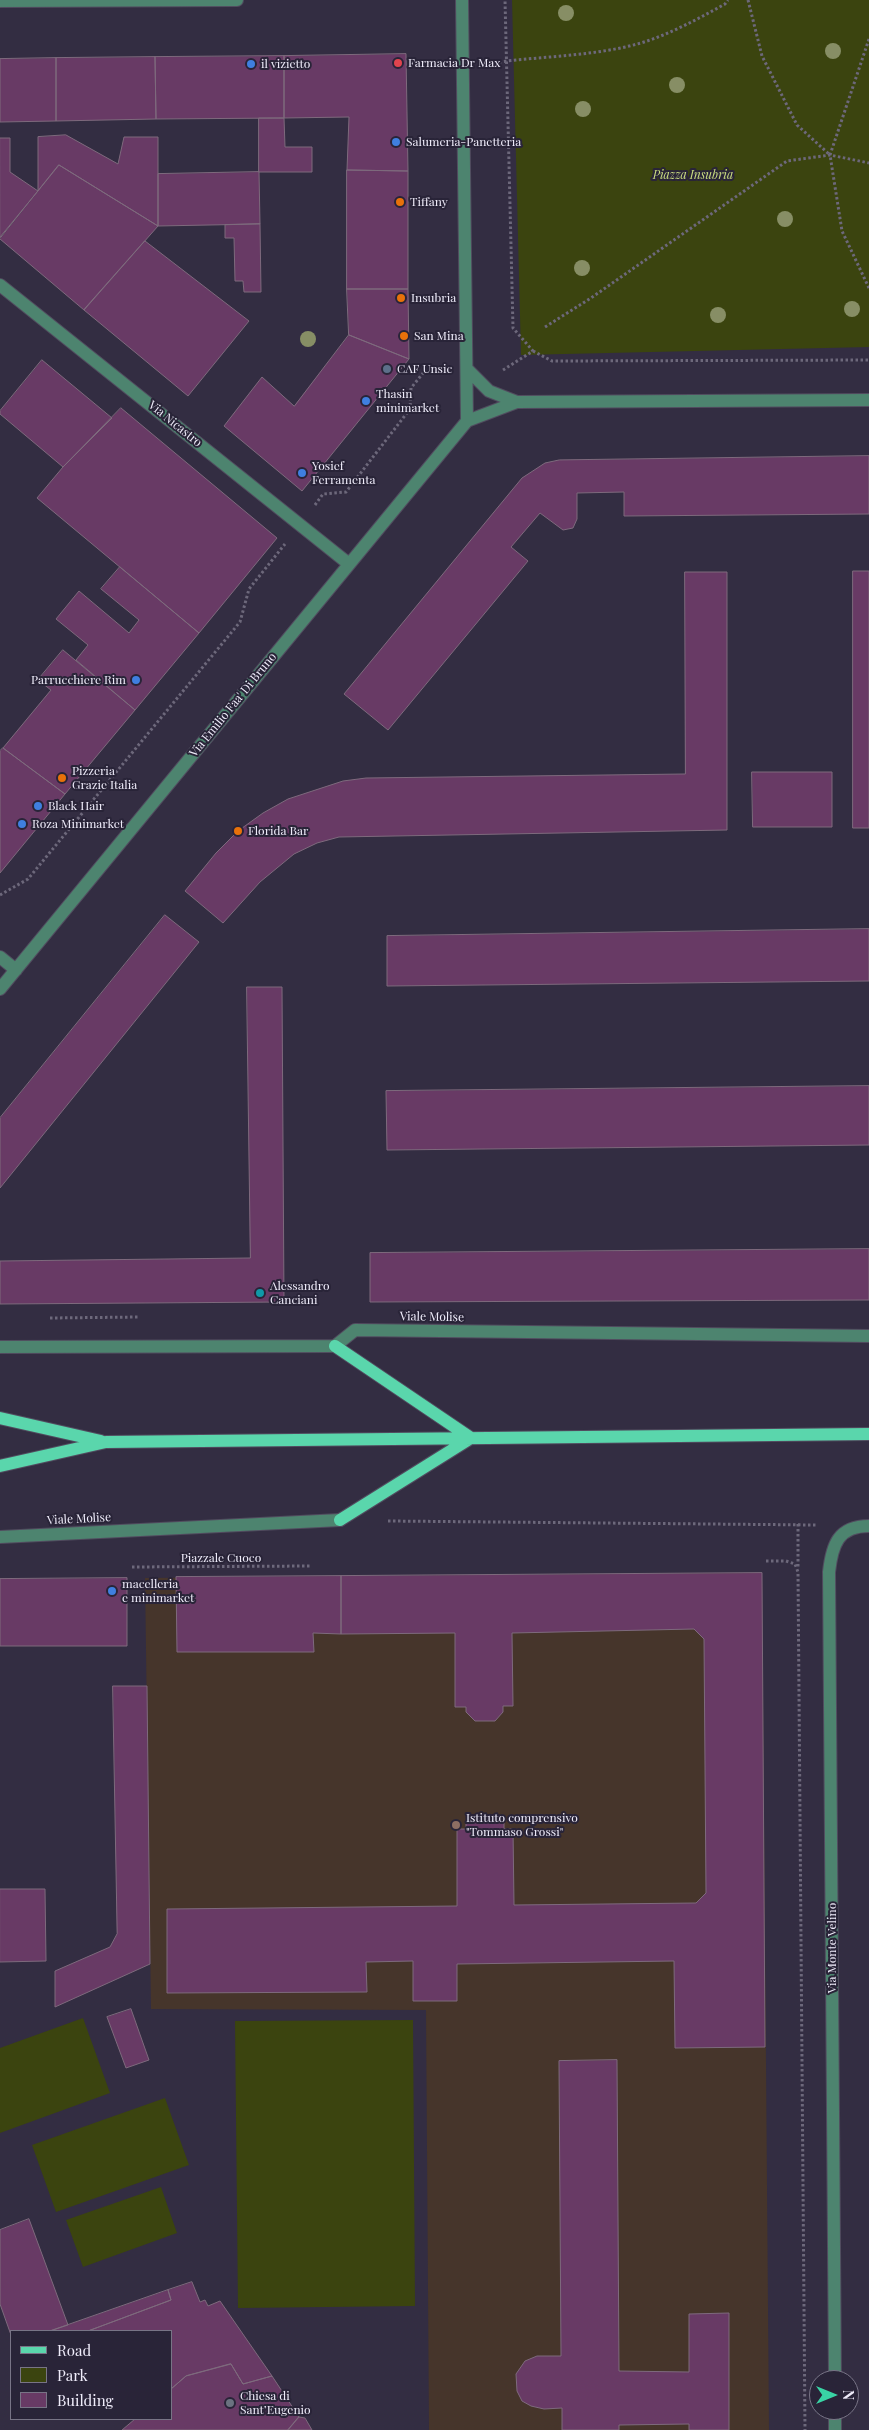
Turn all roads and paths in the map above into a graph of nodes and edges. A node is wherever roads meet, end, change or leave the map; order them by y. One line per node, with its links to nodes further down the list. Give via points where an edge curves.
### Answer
1 (237, 0): 6 (street)
2 (462, 0): 18 (street)
3 (505, 0): 9 (path)
4 (728, 0): 9 (path, via 680,28 640,43)
5 (748, 0): 10 (path, via 762,56 797,125)
6 (0, 1)
7 (869, 39): 10 (path)
8 (499, 62): 9 (path)
9 (505, 62): 15 (path, via 513,328)
10 (830, 155): 11 (path); 13 (path, via 842,231); 14 (path, via 787,161)
11 (869, 163)
12 (0, 285): 25 (street, Via Nicastro)
13 (869, 288)
14 (545, 327)
15 (533, 351): 16 (path, via 552,361); 19 (path)
16 (869, 360)
17 (428, 367): 23 (path, via 411,388 410,409 346,492 323,494)
18 (467, 369): 21 (street, via 489,391); 22 (street)
19 (502, 371)
20 (869, 400): 21 (street)
21 (518, 402): 22 (street)
22 (467, 421): 25 (street, Via Emilio Faa' Di Bruno)
23 (314, 507)
24 (287, 542): 26 (path, via 249,589 240,622 28,879)
25 (349, 564): 28 (street, Via Emilio Faa' Di Bruno)
26 (0, 895)
27 (0, 957): 28 (street)
28 (16, 970): 29 (street, Via Emilio Faa' Di Bruno)
29 (0, 989)
30 (139, 1317): 31 (path)
31 (50, 1318)
32 (869, 1336): 33 (street, Viale Molise, via 355,1330)
33 (335, 1346): 34 (street); 37 (main road)
34 (0, 1347)
35 (0, 1418): 38 (main road)
36 (869, 1434): 37 (main road)
37 (471, 1438): 38 (main road); 40 (main road)
38 (106, 1442): 39 (main road)
39 (0, 1466)
40 (340, 1520): 41 (path); 44 (street, Viale Molise)
41 (798, 1524): 42 (path); 48 (path)
42 (854, 1526): 43 (street); 49 (street, Via Monte Velino, via 836,1539 829,1572)
43 (869, 1526)
44 (0, 1537)
45 (766, 1561): 48 (path, via 795,1564)
46 (310, 1566): 47 (path, Piazzale Cuoco)
47 (132, 1567)
48 (798, 1572): 50 (path)
49 (835, 2370)
50 (805, 2430)

